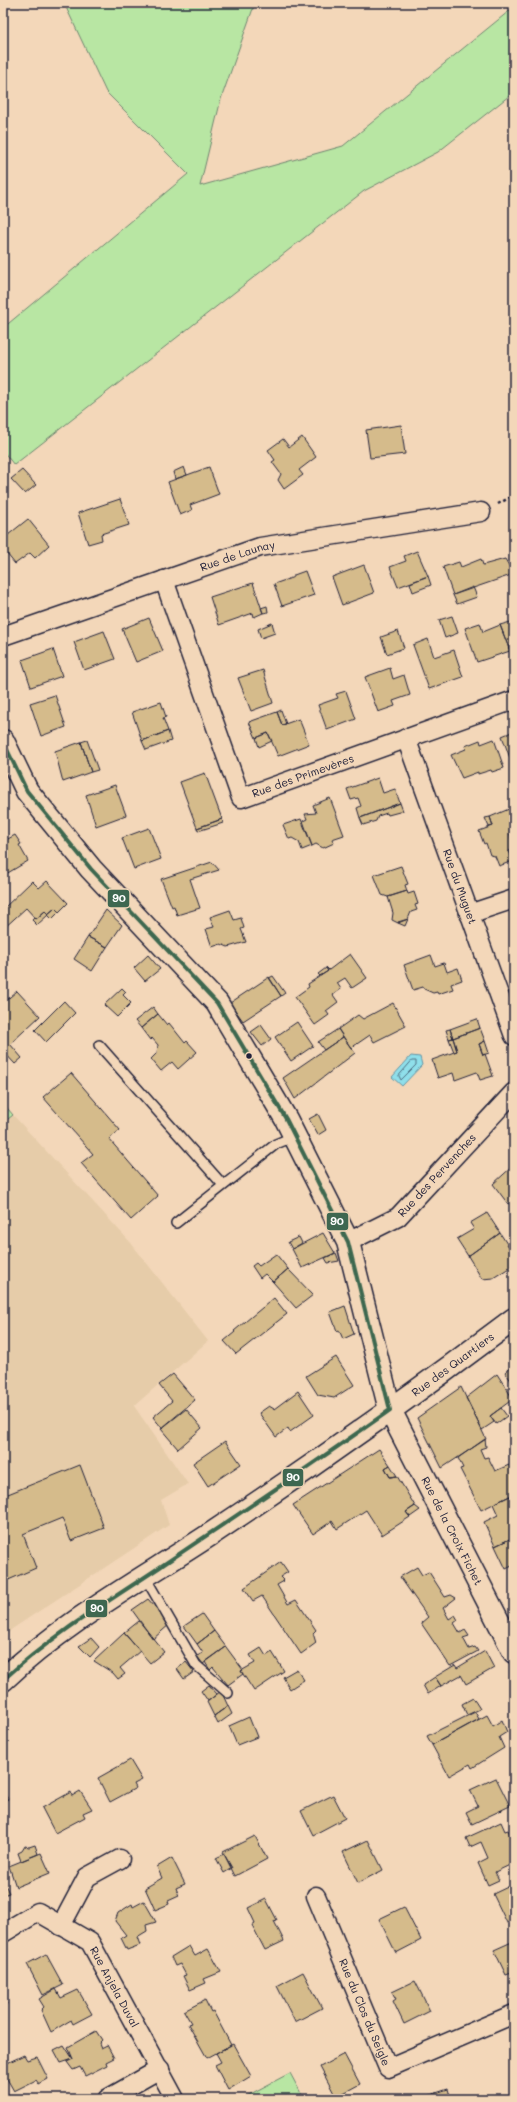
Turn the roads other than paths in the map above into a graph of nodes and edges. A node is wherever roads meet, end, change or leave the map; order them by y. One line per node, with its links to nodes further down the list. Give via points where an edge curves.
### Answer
1 (481, 512): 2 (street, Rue de Launay, via 260,547)
2 (164, 580): 3 (street, Rue de Launay); 5 (street, Rue des Primevères, via 241,798)
3 (3, 636)
4 (514, 700): 5 (street, Rue des Primevères)
5 (406, 738): 8 (street, Rue du Muguet)
6 (3, 741): 12 (street, Rue de la Croix Fichet, via 27,792 91,869 217,1003)
7 (514, 899): 8 (street)
8 (469, 914): 9 (street, Rue du Muguet)
9 (514, 1036)
10 (99, 1045): 13 (lane)
11 (514, 1092): 15 (street, Rue des Pervenches, via 398,1217)
12 (294, 1136): 13 (lane, via 276,1144); 15 (street, Rue de la Croix Fichet)
13 (223, 1185): 14 (lane)
14 (176, 1223)
15 (348, 1242): 17 (street, Rue de la Croix Fichet)
16 (514, 1319): 17 (street, Rue des Quartiers)
17 (390, 1410): 18 (street, Rue des Quartiers); 19 (street, Rue de la Croix Fichet)
18 (145, 1577): 20 (street, Rue des Quartiers, via 65,1629 25,1659); 21 (lane, via 196,1665)
19 (514, 1652)
20 (3, 1680)
21 (228, 1693)
22 (120, 1859): 24 (street, via 87,1877)
23 (316, 1896): 26 (street, Rue du Clos du Seigle, via 388,2068)
24 (61, 1926): 25 (street, Rue Anjela Duval, via 38,1912); 27 (street, Rue Anjela Duval, via 90,1942)
25 (3, 1933)
26 (514, 2014)
27 (160, 2069): 28 (street); 29 (street, Rue Anjela Duval)
28 (107, 2099)
29 (176, 2099)

